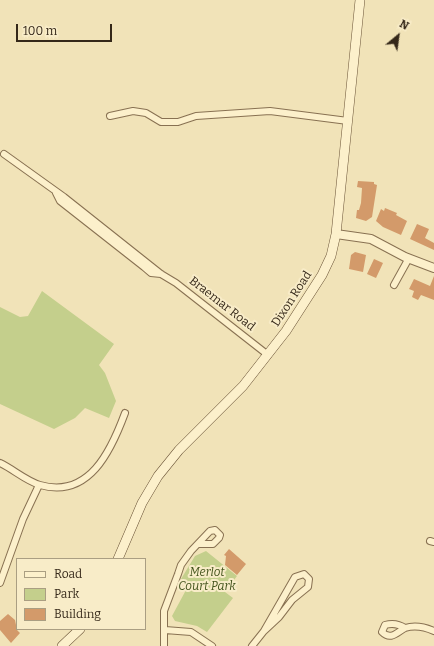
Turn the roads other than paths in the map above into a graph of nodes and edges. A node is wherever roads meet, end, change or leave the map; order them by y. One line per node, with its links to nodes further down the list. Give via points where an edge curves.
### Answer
1 (360, 0): 3 (main road, Dixon Road)
2 (110, 116): 3 (street, via 133,111 146,113 161,122 178,122 196,116 270,111)
3 (348, 121): 5 (main road, Dixon Road)
4 (4, 154): 9 (street, Braemar Road, via 64,197)
5 (336, 234): 6 (street, via 371,239); 9 (main road, Dixon Road, via 332,256 322,275)
6 (408, 258): 7 (street); 8 (street)
7 (434, 268)
8 (394, 285)
9 (268, 355): 14 (main road, Dixon Road, via 243,386 183,446 158,476 142,503)
10 (125, 414): 12 (street, via 116,439 92,475 77,485 57,488)
11 (0, 463): 12 (street)
12 (39, 485): 15 (street, via 23,519)
13 (199, 544): 18 (street, via 179,569 166,605)
14 (118, 558)
15 (0, 584)
16 (405, 628): 20 (street, via 417,626)
17 (79, 630): 21 (main road)
18 (165, 630): 22 (street); 23 (street, via 191,632)
19 (264, 631): 19 (street, via 295,577 306,575 309,579 308,587 292,600); 24 (street)
20 (434, 631)
21 (62, 646)
22 (164, 646)
23 (212, 646)
24 (252, 646)

